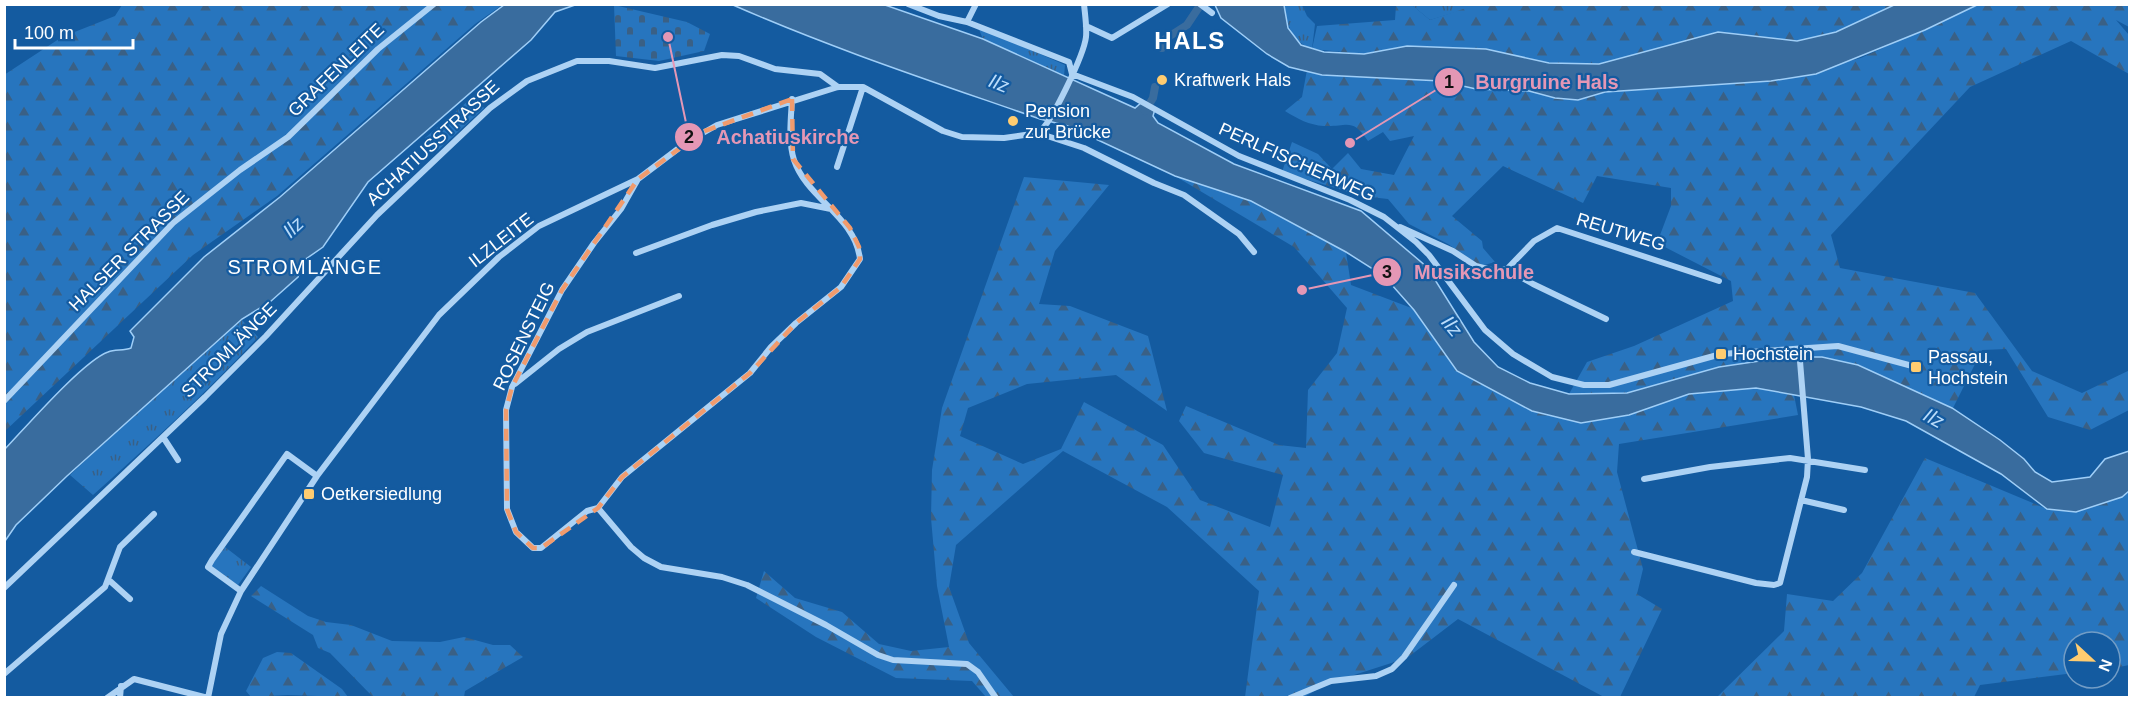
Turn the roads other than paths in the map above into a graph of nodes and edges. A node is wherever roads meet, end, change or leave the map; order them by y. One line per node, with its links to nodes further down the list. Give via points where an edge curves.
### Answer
1 (434, 4): 15 (street, GRAFENLEITE, via 378,48)
2 (908, 4): 8 (street)
3 (976, 4): 8 (street)
4 (1084, 4): 9 (street)
5 (1168, 4): 9 (street, via 1112,38)
6 (1202, 7): 7 (street)
7 (1212, 13)
8 (967, 22): 10 (street, via 1069,62)
9 (1086, 26): 10 (street, via 1086,40)
10 (1072, 74): 14 (street, via 1046,126); 19 (street, PERLFISCHERWEG, via 1141,101 1239,156 1350,200)
11 (838, 87): 12 (street); 13 (street, ILZLEITE); 22 (street, ACHATIUSSTRASSE, via 820,74 775,69 740,56 722,55 655,68 577,61 527,81 490,108)
12 (863, 87): 14 (street, via 943,130 962,136 1005,138); 16 (street)
13 (792, 99): 17 (street, ILZLEITE, via 702,132); 18 (street, via 793,159)
14 (1038, 133): 20 (street, via 1084,148 1184,195 1239,234)
15 (288, 137): 30 (street, HALSER STRASSE, via 173,223)
16 (837, 167)
17 (638, 179): 29 (street, ROSENSTEIG, via 562,290); 35 (street, ILZLEITE, via 539,226 499,257 421,336)
18 (832, 209): 21 (street, via 801,203 756,212); 38 (street, via 850,228 859,247 860,259 841,287 796,323 750,373 622,477)
19 (1394, 225): 23 (street, via 1435,241 1476,267); 27 (street, PERLFISCHERWEG, via 1429,255 1458,297 1498,342 1528,364 1569,383 1609,385 1706,357)
20 (1254, 252)
21 (636, 253)
22 (337, 255): 31 (street, STROMLÄNGE, via 266,336)
23 (1507, 269): 24 (street, REUTWEG, via 1534,241 1557,228); 26 (street)
24 (1719, 281)
25 (679, 296): 29 (street, via 587,332)
26 (1606, 319)
27 (1800, 353): 28 (street, PERLFISCHERWEG, via 1838,346); 33 (street)
28 (1916, 367)
29 (512, 387): 38 (street, ROSENSTEIG, via 506,410 507,509 516,532 533,548 541,548 587,511)
30 (4, 401)
31 (163, 437): 32 (street); 44 (street, STROMLÄNGE)
32 (178, 459)
33 (1809, 459): 34 (street); 36 (street, via 1768,459); 37 (street)
34 (1865, 470)
35 (317, 476): 45 (street, ILZLEITE); 45 (street, via 287,454 212,560 208,567)
36 (1644, 479)
37 (1801, 500): 39 (street); 41 (street, via 1780,583 1774,585)
38 (598, 508): 52 (street, via 631,547 661,567 747,585 893,660 967,664 978,672)
39 (1844, 510)
40 (154, 514): 42 (street, via 120,547)
41 (1634, 552)
42 (110, 581): 46 (street); 47 (street)
43 (1454, 585): 53 (street, via 1392,669 1376,676 1331,681)
44 (4, 588)
45 (241, 591): 51 (street, ILZLEITE, via 221,634)
46 (130, 598)
47 (4, 674)
48 (121, 687): 49 (street, ILZLEITE); 50 (street); 51 (street, ILZLEITE, via 130,679 141,679)
49 (107, 698)
50 (120, 698)
51 (208, 698)
52 (996, 698)
53 (1290, 698)

